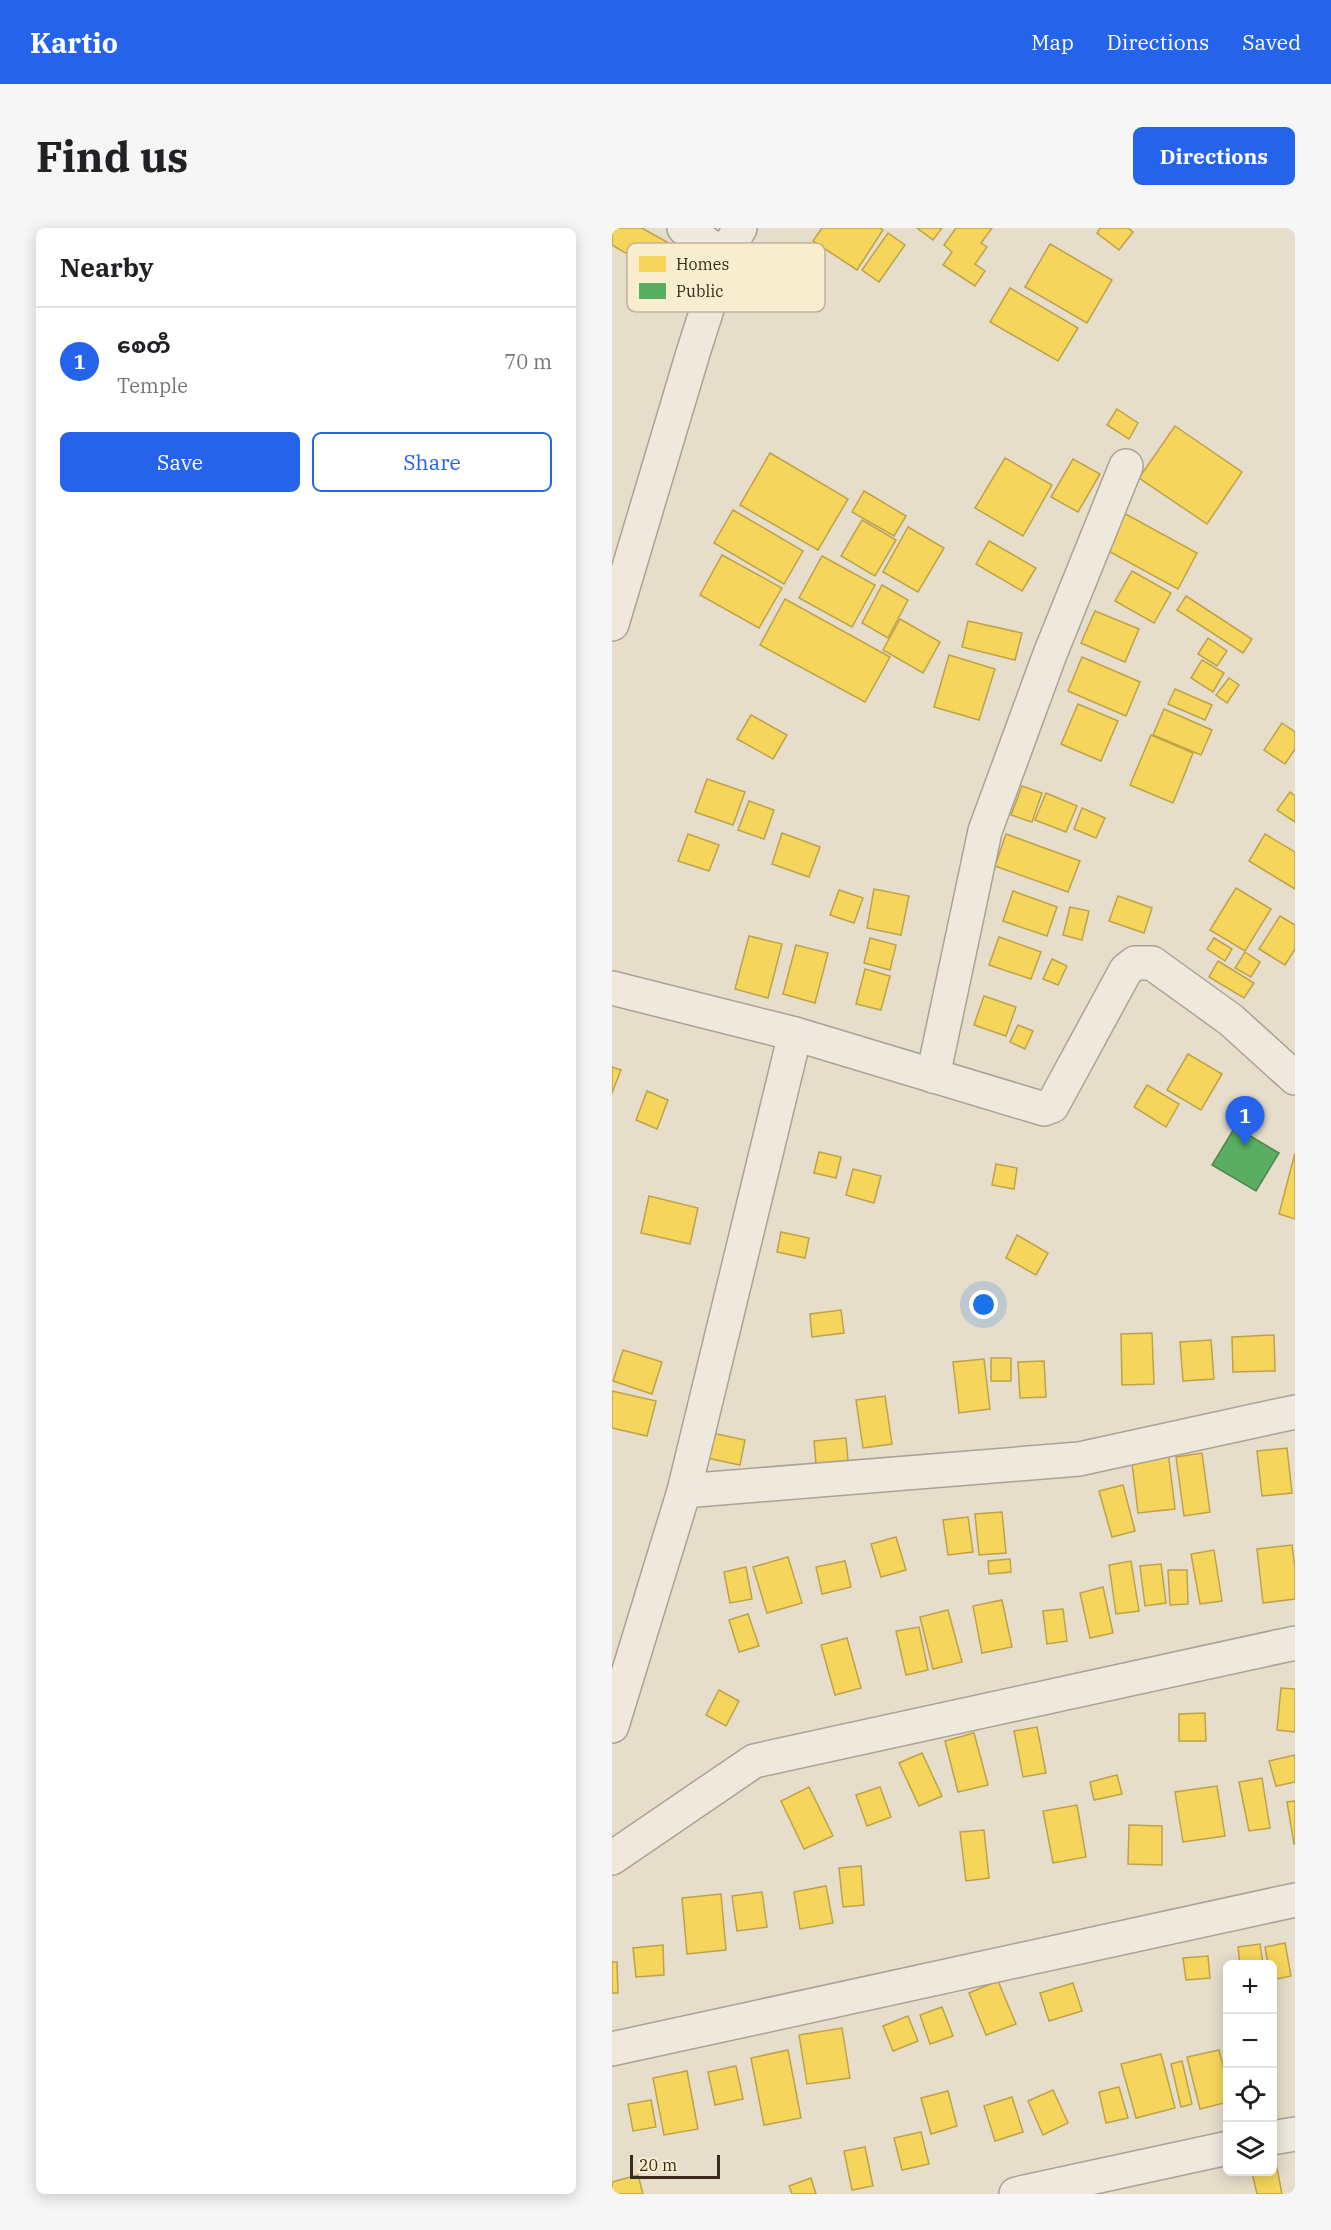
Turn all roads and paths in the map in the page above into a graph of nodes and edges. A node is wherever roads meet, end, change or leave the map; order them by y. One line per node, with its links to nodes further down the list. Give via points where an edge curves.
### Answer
1 (684, 228): 3 (street)
2 (740, 228): 4 (street)
3 (705, 243)
4 (731, 243)
5 (706, 312): 7 (street)
6 (1126, 466): 10 (street, via 1050,654 985,831)
7 (612, 624)
8 (612, 988): 9 (street)
9 (795, 1034): 10 (street); 13 (street)
10 (933, 1076): 11 (street, via 1044,1109 1052,1106 1126,970 1135,963 1152,963 1231,1020)
11 (1295, 1078)
12 (1295, 1412): 13 (street, via 1079,1459)
13 (684, 1491): 15 (street)
14 (1295, 1643): 16 (street, via 754,1761)
15 (612, 1726)
16 (612, 1858)
17 (1295, 1900): 18 (street)
18 (612, 2049)
19 (1295, 2134): 20 (street)
20 (1277, 2137)
21 (1223, 2149): 22 (street)
22 (1016, 2194)

